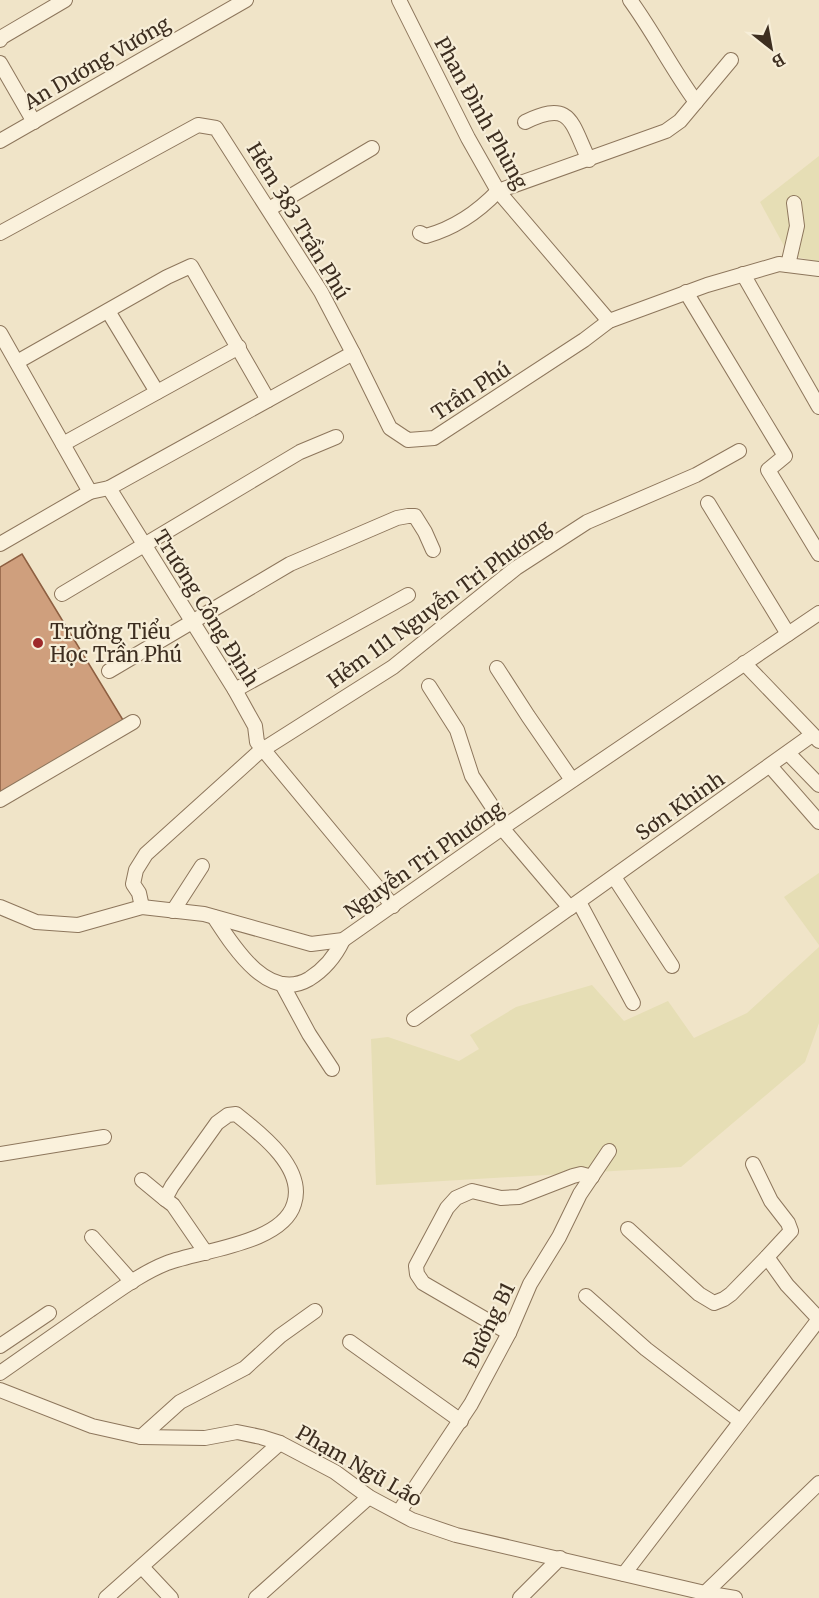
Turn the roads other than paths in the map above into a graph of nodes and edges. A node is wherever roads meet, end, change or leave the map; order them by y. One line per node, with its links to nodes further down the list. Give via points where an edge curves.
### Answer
1 (65, 0): 5 (street)
2 (246, 0): 9 (street, An Dương Vương)
3 (399, 0): 14 (street, Phan Đình Phùng)
4 (630, 0): 8 (street)
5 (0, 40)
6 (731, 60): 8 (street)
7 (0, 63): 9 (street)
8 (696, 102): 13 (street, via 666,131)
9 (34, 122): 11 (street, An Dương Vương)
10 (525, 122): 13 (street, via 543,113 569,117)
11 (0, 141)
12 (372, 148): 16 (street)
13 (589, 160): 14 (street)
14 (498, 191): 18 (street, via 453,226 426,236); 24 (street, Phan Đình Phùng)
15 (794, 203): 19 (street, via 797,226)
16 (269, 209): 17 (street, Hẻm 383 Trần Phú, via 216,128 198,125); 27 (street, Hẻm 383 Trần Phú, via 321,292)
17 (0, 233)
18 (420, 233)
19 (788, 265): 20 (street, Trần Phú); 21 (street, Trần Phú)
20 (819, 269)
21 (743, 274): 22 (street, Trần Phú); 31 (street)
22 (686, 292): 24 (street, Trần Phú); 41 (street, via 785,456 768,467 768,472)
23 (108, 311): 26 (street, via 191,266); 28 (street); 29 (street)
24 (609, 321): 27 (street, Trần Phú, via 434,438 408,440 390,428)
25 (0, 333): 28 (street)
26 (238, 347): 29 (street); 30 (street)
27 (353, 353): 30 (street)
28 (16, 362): 33 (street)
29 (157, 392): 33 (street)
30 (268, 400): 35 (street)
31 (819, 407)
32 (336, 437): 39 (street, via 300,452)
33 (63, 444): 36 (street)
34 (739, 451): 54 (street, Hẻm 111 Nguyễn Tri Phương, via 696,475 587,522 516,568 393,668)
35 (109, 488): 36 (street); 39 (street, Trương Công Định)
36 (90, 492): 38 (street)
37 (708, 503): 46 (street)
38 (0, 544)
39 (145, 545): 42 (street); 45 (street, Trương Công Định)
40 (433, 550): 45 (street, via 415,516 397,518 290,564)
41 (819, 554)
42 (62, 594)
43 (408, 595): 51 (street)
44 (819, 613): 46 (street, Nguyễn Tri Phương)
45 (192, 621): 49 (street); 51 (street, Trương Công Định)
46 (788, 634): 47 (street, Nguyễn Tri Phương)
47 (744, 663): 53 (street); 57 (street, Nguyễn Tri Phương)
48 (497, 668): 57 (street)
49 (109, 671)
50 (429, 686): 61 (street, via 457,730 472,776)
51 (235, 690): 54 (street, Trương Công Định)
52 (133, 722): 59 (street)
53 (816, 738): 55 (street, Sơn Khinh)
54 (264, 750): 65 (street, Trương Công Định); 67 (street, Hẻm 111 Nguyễn Tri Phương, via 146,854 133,884)
55 (789, 753): 56 (street, Sơn Khinh); 58 (street)
56 (770, 766): 60 (street); 63 (street, Sơn Khinh)
57 (572, 780): 61 (street, Nguyễn Tri Phương)
58 (819, 785)
59 (0, 800)
60 (819, 822)
61 (503, 827): 64 (street); 65 (street, Nguyễn Tri Phương)
62 (202, 866): 68 (street)
63 (614, 877): 64 (street, Sơn Khinh); 71 (street)
64 (574, 905): 73 (street); 74 (street, Sơn Khinh)
65 (393, 906): 70 (street, Nguyễn Tri Phương)
66 (0, 907): 67 (street, Nguyễn Tri Phương, via 36,922 78,925)
67 (142, 908): 68 (street, Nguyễn Tri Phương)
68 (173, 911): 69 (street, Nguyễn Tri Phương)
69 (214, 917): 70 (street, Nguyễn Tri Phương, via 311,944); 72 (street, via 236,951 252,967)
70 (343, 940): 72 (street, via 335,956 315,975 303,983)
71 (672, 966)
72 (282, 984): 75 (street)
73 (633, 1004)
74 (414, 1019)
75 (332, 1069)
76 (104, 1137): 78 (street)
77 (609, 1151): 80 (street, Đường B1)
78 (0, 1154)
79 (753, 1164): 86 (street, via 791,1231)
80 (592, 1177): 92 (street, Đường B1, via 530,1284); 92 (street, via 573,1176 519,1197 464,1193 437,1224 416,1266 417,1274 423,1283)
81 (142, 1180): 82 (street)
82 (165, 1199): 85 (street); 85 (street, via 217,1123 228,1115 236,1114 267,1139 284,1160 297,1191 294,1206 278,1226 237,1245)
83 (628, 1229): 86 (street, via 710,1302 731,1294)
84 (92, 1237): 87 (street)
85 (206, 1253): 87 (street, via 167,1263)
86 (767, 1257): 91 (street, via 819,1319)
87 (132, 1282): 95 (street)
88 (586, 1296): 98 (street, via 646,1349)
89 (315, 1311): 99 (street, via 245,1368 180,1402)
90 (49, 1313): 94 (street)
91 (817, 1326): 98 (street)
92 (509, 1333): 97 (street, Đường B1)
93 (350, 1342): 97 (street)
94 (0, 1346)
95 (0, 1373)
96 (0, 1390): 99 (street, Phạm Ngũ Lão, via 92,1426)
97 (461, 1421): 103 (street, Đường B1)
98 (740, 1421): 106 (street)
99 (141, 1437): 100 (street, Phạm Ngũ Lão, via 205,1438 237,1432)
100 (280, 1443): 102 (street, Phạm Ngũ Lão, via 335,1472); 105 (street)
101 (819, 1483): 107 (street)
102 (369, 1497): 103 (street, Phạm Ngũ Lão); 110 (street)
103 (399, 1512): 104 (street, Phạm Ngũ Lão, via 412,1521 456,1535)
104 (560, 1558): 106 (street, Phạm Ngũ Lão); 111 (street)
105 (142, 1566): 108 (street); 109 (street)
106 (624, 1574): 107 (street, Phạm Ngũ Lão)
107 (705, 1593): 112 (street, Phạm Ngũ Lão)
108 (106, 1598)
109 (171, 1598)
110 (256, 1598)
111 (520, 1598)
112 (735, 1598)

